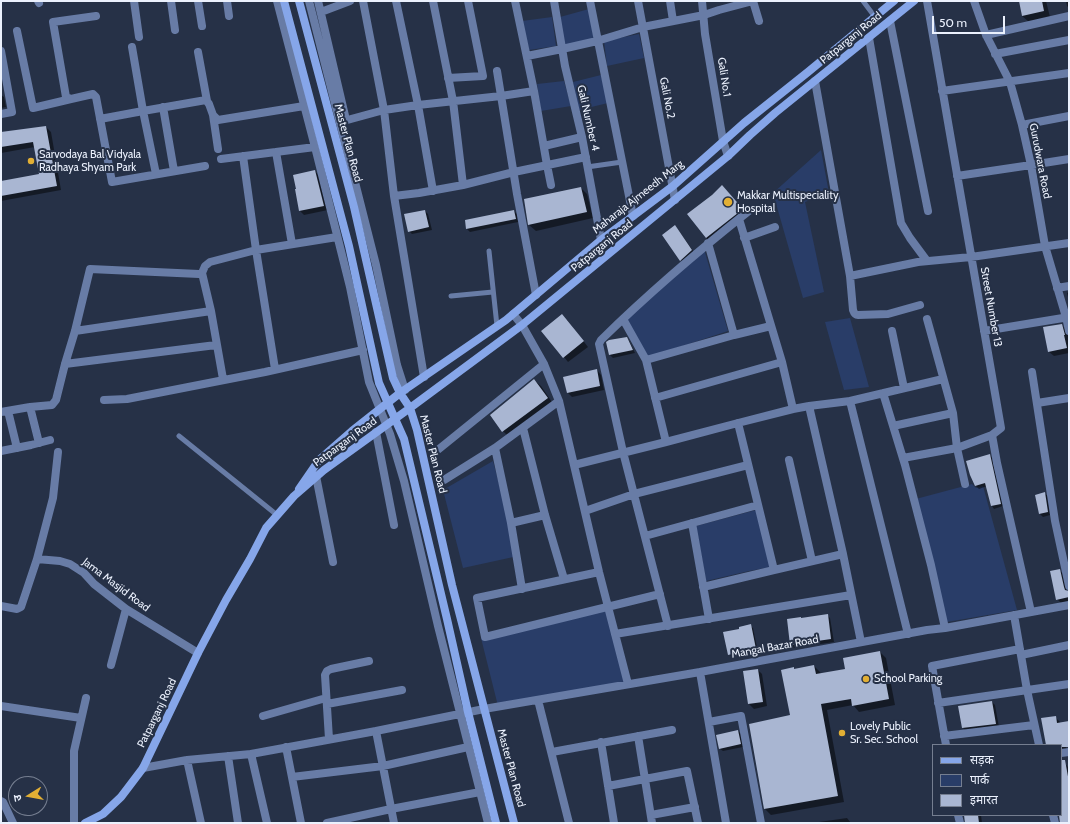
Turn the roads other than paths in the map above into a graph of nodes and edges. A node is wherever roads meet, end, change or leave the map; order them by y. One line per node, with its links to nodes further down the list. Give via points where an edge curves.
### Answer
1 (134, 1): 41 (street)
2 (171, 1): 38 (street)
3 (198, 1): 36 (street)
4 (227, 1): 30 (street)
5 (277, 1): 63 (street)
6 (284, 1): 155 (main road, via 349,246 379,383)
7 (299, 1): 148 (main road, Master Plan Road, via 354,207 393,378)
8 (309, 1): 71 (street)
9 (318, 1): 27 (street)
10 (350, 1): 27 (street)
11 (363, 1): 65 (street)
12 (396, 1): 62 (street)
13 (432, 1): 53 (street)
14 (468, 1): 53 (street, via 483,76)
15 (515, 1): 50 (street)
16 (554, 1): 46 (street, Gali Number 4)
17 (590, 1): 44 (street)
18 (638, 1): 37 (street, Gali No.2)
19 (670, 1): 33 (street)
20 (702, 1): 28 (street, Gali No.1)
21 (753, 1): 28 (street); 34 (street)
22 (863, 1): 32 (lane)
23 (894, 1): 32 (main road, Maharaja Ajmeedh Marg)
24 (914, 1): 35 (main road, Patparganj Road)
25 (927, 1): 57 (street, Street Number 13)
26 (974, 1): 40 (street, Gurudwara Road)
27 (320, 12): 71 (street)
28 (704, 15): 33 (street); 74 (street, Gali No.1)
29 (96, 16): 59 (street, via 53,22 65,94)
30 (229, 16)
31 (1069, 16): 40 (street)
32 (875, 17): 74 (main road, Maharaja Ajmeedh Marg)
33 (673, 21): 37 (street)
34 (759, 21)
35 (890, 21): 42 (main road, Patparganj Road); 100 (street)
36 (202, 26)
37 (642, 27): 44 (street); 95 (street, Gali No.2)
38 (175, 30)
39 (18, 31): 59 (street, via 33,108)
40 (986, 35): 49 (street, Gurudwara Road)
41 (139, 37)
42 (868, 38): 54 (main road, Patparganj Road); 114 (street, via 901,223)
43 (1069, 40): 49 (street)
44 (597, 41): 46 (street); 84 (street)
45 (132, 48): 66 (street)
46 (562, 50): 50 (street); 73 (street, Gali Number 4)
47 (1, 51): 67 (street, via 12,112)
48 (198, 52): 60 (street)
49 (995, 54): 55 (street, Gurudwara Road)
50 (527, 56): 56 (street)
51 (497, 71): 58 (street)
52 (1069, 73): 55 (street)
53 (448, 78): 61 (street)
54 (815, 81): 80 (main road, Patparganj Road); 116 (street)
55 (1010, 82): 57 (street); 72 (street, Gurudwara Road)
56 (534, 91): 58 (street); 76 (street)
57 (942, 91): 92 (street, Street Number 13)
58 (501, 96): 61 (street); 90 (street)
59 (71, 99): 70 (street, via 95,95)
60 (207, 101): 64 (street); 68 (street)
61 (453, 101): 62 (street); 93 (street)
62 (418, 105): 65 (street); 96 (street)
63 (304, 106): 68 (street, via 220,120); 75 (street)
64 (163, 107): 66 (street); 89 (street)
65 (384, 110): 71 (street); 97 (street)
66 (143, 111): 70 (street); 91 (street)
67 (1, 114)
68 (213, 115): 77 (street)
69 (1069, 116): 72 (street)
70 (100, 119): 91 (street, via 112,182)
71 (343, 121): 148 (street)
72 (1022, 124): 86 (street, Gurudwara Road)
73 (582, 137): 76 (street); 81 (street, Gali Number 4)
74 (723, 141): 80 (street, Gali No.1); 95 (main road, Maharaja Ajmeedh Marg)
75 (315, 146): 78 (street); 104 (street)
76 (544, 146): 85 (street)
77 (218, 149)
78 (276, 152): 79 (street); 109 (street)
79 (243, 156): 82 (street); 111 (street)
80 (728, 156): 98 (main road, Patparganj Road)
81 (586, 157): 85 (street); 88 (street, Gali Number 4)
82 (221, 159)
83 (1069, 159): 86 (street)
84 (622, 162): 88 (lane); 101 (street)
85 (547, 165): 90 (street); 94 (street)
86 (1031, 165): 92 (street); 110 (street, Gurudwara Road)
87 (205, 166): 89 (street)
88 (587, 167): 106 (street, Gali Number 4)
89 (174, 172): 91 (street)
90 (514, 172): 93 (street); 120 (street)
91 (156, 174)
92 (957, 176): 113 (street, Street Number 13)
93 (463, 185): 96 (street)
94 (551, 185)
95 (672, 186): 98 (street, Gali No.2); 101 (main road, Maharaja Ajmeedh Marg)
96 (433, 191): 97 (street)
97 (394, 196): 144 (street)
98 (675, 200): 128 (main road, Patparganj Road)
99 (750, 210): 102 (street)
100 (928, 211)
101 (632, 216): 106 (main road, Maharaja Ajmeedh Marg)
102 (739, 219): 105 (street); 107 (street)
103 (775, 227): 105 (street)
104 (337, 237): 109 (street); 137 (street)
105 (744, 238): 130 (street)
106 (601, 240): 120 (main road, Maharaja Ajmeedh Marg)
107 (708, 243): 126 (street); 135 (street)
108 (1069, 243): 110 (street)
109 (292, 244): 111 (street)
110 (1045, 246): 113 (street); 118 (street, Gurudwara Road)
111 (256, 250): 115 (street, via 210,262); 142 (street)
112 (489, 251): 119 (lane)
113 (971, 257): 114 (street); 131 (street, Street Number 13)
114 (927, 261): 116 (street)
115 (202, 273): 123 (street); 132 (street, via 90,269)
116 (850, 276): 122 (street, via 853,310 856,315 888,314)
117 (1069, 286): 118 (street)
118 (1057, 288): 125 (street, Gurudwara Road)
119 (494, 292): 121 (lane); 129 (lane)
120 (536, 295): 124 (main road, Maharaja Ajmeedh Marg)
121 (451, 296)
122 (920, 305)
123 (211, 311): 132 (street); 136 (street)
124 (513, 314): 128 (street); 129 (main road, Maharaja Ajmeedh Marg)
125 (1068, 317): 131 (street); 134 (street, Gurudwara Road)
126 (622, 319): 138 (street); 180 (street, via 599,344)
127 (927, 319): 146 (street)
128 (522, 325): 141 (street); 159 (main road, Patparganj Road)
129 (497, 326): 144 (main road, Maharaja Ajmeedh Marg)
130 (771, 326): 135 (street); 139 (street)
131 (984, 330): 170 (street, Street Number 13, via 1001,428)
132 (75, 331): 140 (street)
133 (892, 331): 147 (street)
134 (1069, 331)
135 (734, 335): 138 (street)
136 (216, 345): 140 (street); 145 (street)
137 (363, 350): 142 (street); 160 (street, via 369,382)
138 (646, 360): 150 (street)
139 (782, 362): 150 (street); 161 (street)
140 (65, 364): 158 (street, via 56,400 52,405)
141 (544, 364): 153 (street); 181 (street)
142 (275, 369): 145 (street)
143 (1032, 372): 156 (street)
144 (424, 377): 148 (main road, Maharaja Ajmeedh Marg)
145 (223, 379): 152 (street, via 126,399)
146 (943, 379): 147 (street); 163 (street)
147 (904, 388): 149 (street)
148 (403, 391): 155 (main road, Maharaja Ajmeedh Marg); 159 (main road, Master Plan Road)
149 (883, 393): 154 (street); 167 (street)
150 (655, 398): 173 (street)
151 (1069, 398): 156 (street)
152 (104, 400)
153 (559, 401): 168 (street); 185 (street)
154 (850, 401): 157 (street); 221 (street)
155 (388, 403): 160 (main road, Patparganj Road); 164 (main road)
156 (1037, 403): 206 (street, via 1055,521)
157 (809, 406): 161 (street); 199 (street)
158 (30, 407): 162 (street); 174 (street)
159 (410, 408): 164 (main road, Patparganj Road); 238 (main road, Master Plan Road)
160 (380, 409): 166 (street); 190 (main road, Patparganj Road, via 319,460)
161 (793, 409): 165 (street)
162 (4, 411): 175 (street)
163 (953, 414): 167 (street); 177 (street)
164 (395, 419): 166 (main road, Patparganj Road); 239 (main road, via 404,439 447,618)
165 (738, 423): 173 (street); 184 (street)
166 (386, 425): 169 (main road, Patparganj Road); 239 (street, via 404,481 438,626)
167 (893, 426): 182 (street)
168 (523, 428): 176 (street); 194 (street)
169 (376, 432): 186 (main road, Patparganj Road); 197 (street)
170 (992, 435): 177 (street); 215 (street)
171 (180, 436): 193 (lane)
172 (50, 440): 174 (street)
173 (666, 442): 180 (street)
174 (39, 443): 175 (street)
175 (16, 448): 178 (street)
176 (495, 448): 187 (street); 195 (street)
177 (957, 448): 182 (street); 188 (street)
178 (1, 451)
179 (58, 452): 200 (street, via 53,498)
180 (623, 452): 185 (street); 189 (street)
181 (434, 453)
182 (903, 458): 219 (street)
183 (789, 460): 201 (street)
184 (748, 464): 189 (street); 191 (street)
185 (574, 465): 192 (street)
186 (316, 476): 190 (main road, Patparganj Road); 202 (street)
187 (444, 480)
188 (965, 484)
189 (634, 494): 192 (street); 198 (street)
190 (294, 496): 193 (main road, Patparganj Road)
191 (758, 505): 196 (street); 203 (street)
192 (585, 511): 204 (street)
193 (277, 515): 225 (main road, Patparganj Road, via 266,528)
194 (545, 515): 195 (street); 205 (street)
195 (511, 523): 208 (street)
196 (692, 523): 198 (street); 207 (street)
197 (394, 525)
198 (645, 536): 209 (street)
199 (842, 554): 201 (street); 210 (street)
200 (37, 559): 212 (street, via 21,607 17,609); 214 (street, Jama Masjid Road, via 70,564)
201 (812, 561): 203 (street)
202 (333, 562)
203 (774, 570): 207 (street)
204 (598, 572): 205 (street); 213 (street)
205 (564, 579): 208 (street)
206 (1069, 586)
207 (703, 587): 217 (street)
208 (522, 588): 213 (street, via 477,598 485,637)
209 (660, 594): 213 (street); 218 (street)
210 (851, 594): 217 (street); 222 (street)
211 (1069, 605): 215 (street, Mangal Bazar Road)
212 (1, 606)
213 (608, 606): 220 (street)
214 (126, 609): 225 (street, Jama Masjid Road); 227 (street)
215 (1031, 612): 216 (street, Mangal Bazar Road)
216 (1014, 615): 219 (street, Mangal Bazar Road); 224 (street)
217 (709, 619): 218 (street)
218 (668, 626): 220 (street)
219 (945, 628): 221 (street, Mangal Bazar Road)
220 (615, 634): 229 (street)
221 (908, 634): 222 (street, Mangal Bazar Road)
222 (861, 642): 228 (street, Mangal Bazar Road)
223 (1069, 645): 224 (street)
224 (1020, 652): 232 (street); 236 (street, via 932,666)
225 (198, 653): 259 (main road, Patparganj Road)
226 (369, 661): 235 (street, via 327,671)
227 (111, 665)
228 (700, 672): 229 (street, Mangal Bazar Road); 242 (street)
229 (628, 684): 234 (street, Mangal Bazar Road)
230 (1069, 684): 232 (street)
231 (402, 690): 235 (street)
232 (1027, 690): 236 (street); 243 (street)
233 (86, 698): 241 (street)
234 (538, 700): 238 (street, Mangal Bazar Road); 254 (street)
235 (326, 701): 240 (street); 248 (street)
236 (938, 703): 247 (street)
237 (1, 706): 241 (street)
238 (484, 709): 239 (street, Mangal Bazar Road); 279 (main road, Master Plan Road)
239 (464, 713): 245 (street, Mangal Bazar Road); 253 (street); 278 (main road)
240 (263, 716)
241 (81, 718): 269 (street, via 74,751)
242 (709, 722): 283 (street); 284 (street, via 741,716)
243 (1034, 725): 247 (street); 251 (street)
244 (672, 730): 246 (street)
245 (376, 731): 248 (street, Mangal Bazar Road); 258 (street)
246 (638, 736): 249 (street); 261 (street)
247 (944, 736): 250 (street)
248 (329, 739): 252 (street, Mangal Bazar Road)
249 (601, 742): 254 (street); 262 (street)
250 (946, 744)
251 (1038, 744)
252 (286, 747): 255 (street, Mangal Bazar Road); 260 (street)
253 (468, 747): 258 (street); 263 (street)
254 (552, 752): 280 (street)
255 (251, 754): 256 (street, Mangal Bazar Road); 273 (street)
256 (228, 756): 257 (street, Mangal Bazar Road); 272 (street)
257 (187, 760): 259 (street, Mangal Bazar Road); 271 (street)
258 (383, 766): 260 (street); 266 (street)
259 (143, 768): 270 (main road, Patparganj Road, via 121,797 103,814)
260 (292, 777): 274 (street)
261 (646, 779): 262 (street); 265 (street, via 687,771); 267 (street)
262 (608, 786): 281 (street)
263 (480, 792): 266 (street); 277 (street)
264 (1, 801): 268 (street)
265 (695, 807): 267 (street); 282 (street)
266 (391, 809): 275 (street); 276 (street)
267 (652, 819)
268 (13, 823)
269 (74, 823)
270 (85, 823)
271 (201, 823)
272 (238, 823)
273 (267, 823)
274 (301, 823)
275 (328, 823)
276 (394, 823)
277 (488, 823)
278 (496, 823)
279 (514, 823)
280 (569, 823)
281 (614, 823)
282 (698, 823)
283 (726, 823)
284 (761, 823)

